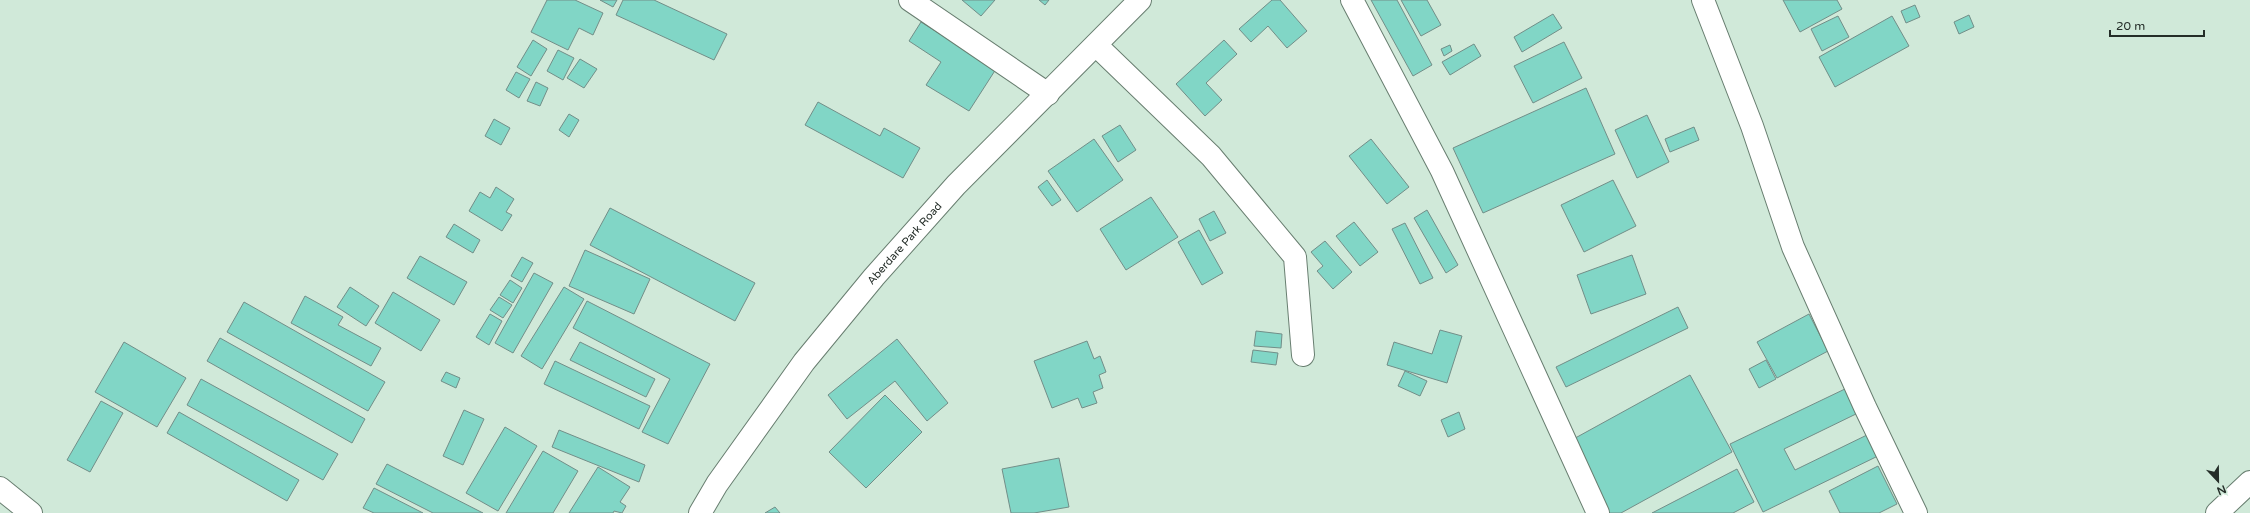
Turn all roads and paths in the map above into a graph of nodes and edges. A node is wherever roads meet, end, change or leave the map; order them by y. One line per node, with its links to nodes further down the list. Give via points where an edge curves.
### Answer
1 (910, 0): 6 (street)
2 (1140, 0): 5 (street, Aberdare Park Road)
3 (1352, 0): 12 (street, via 1442,171)
4 (1702, 0): 13 (street, via 1752,126 1793,247)
5 (1096, 45): 6 (street, Aberdare Park Road); 7 (street, via 1211,156 1295,257)
6 (1048, 94): 11 (street, Aberdare Park Road, via 956,185 874,277 804,362 717,484)
7 (1303, 355)
8 (2250, 482): 14 (street)
9 (0, 488): 10 (street)
10 (31, 513)
11 (700, 513)
12 (1598, 513)
13 (1916, 513)
14 (2217, 513)

